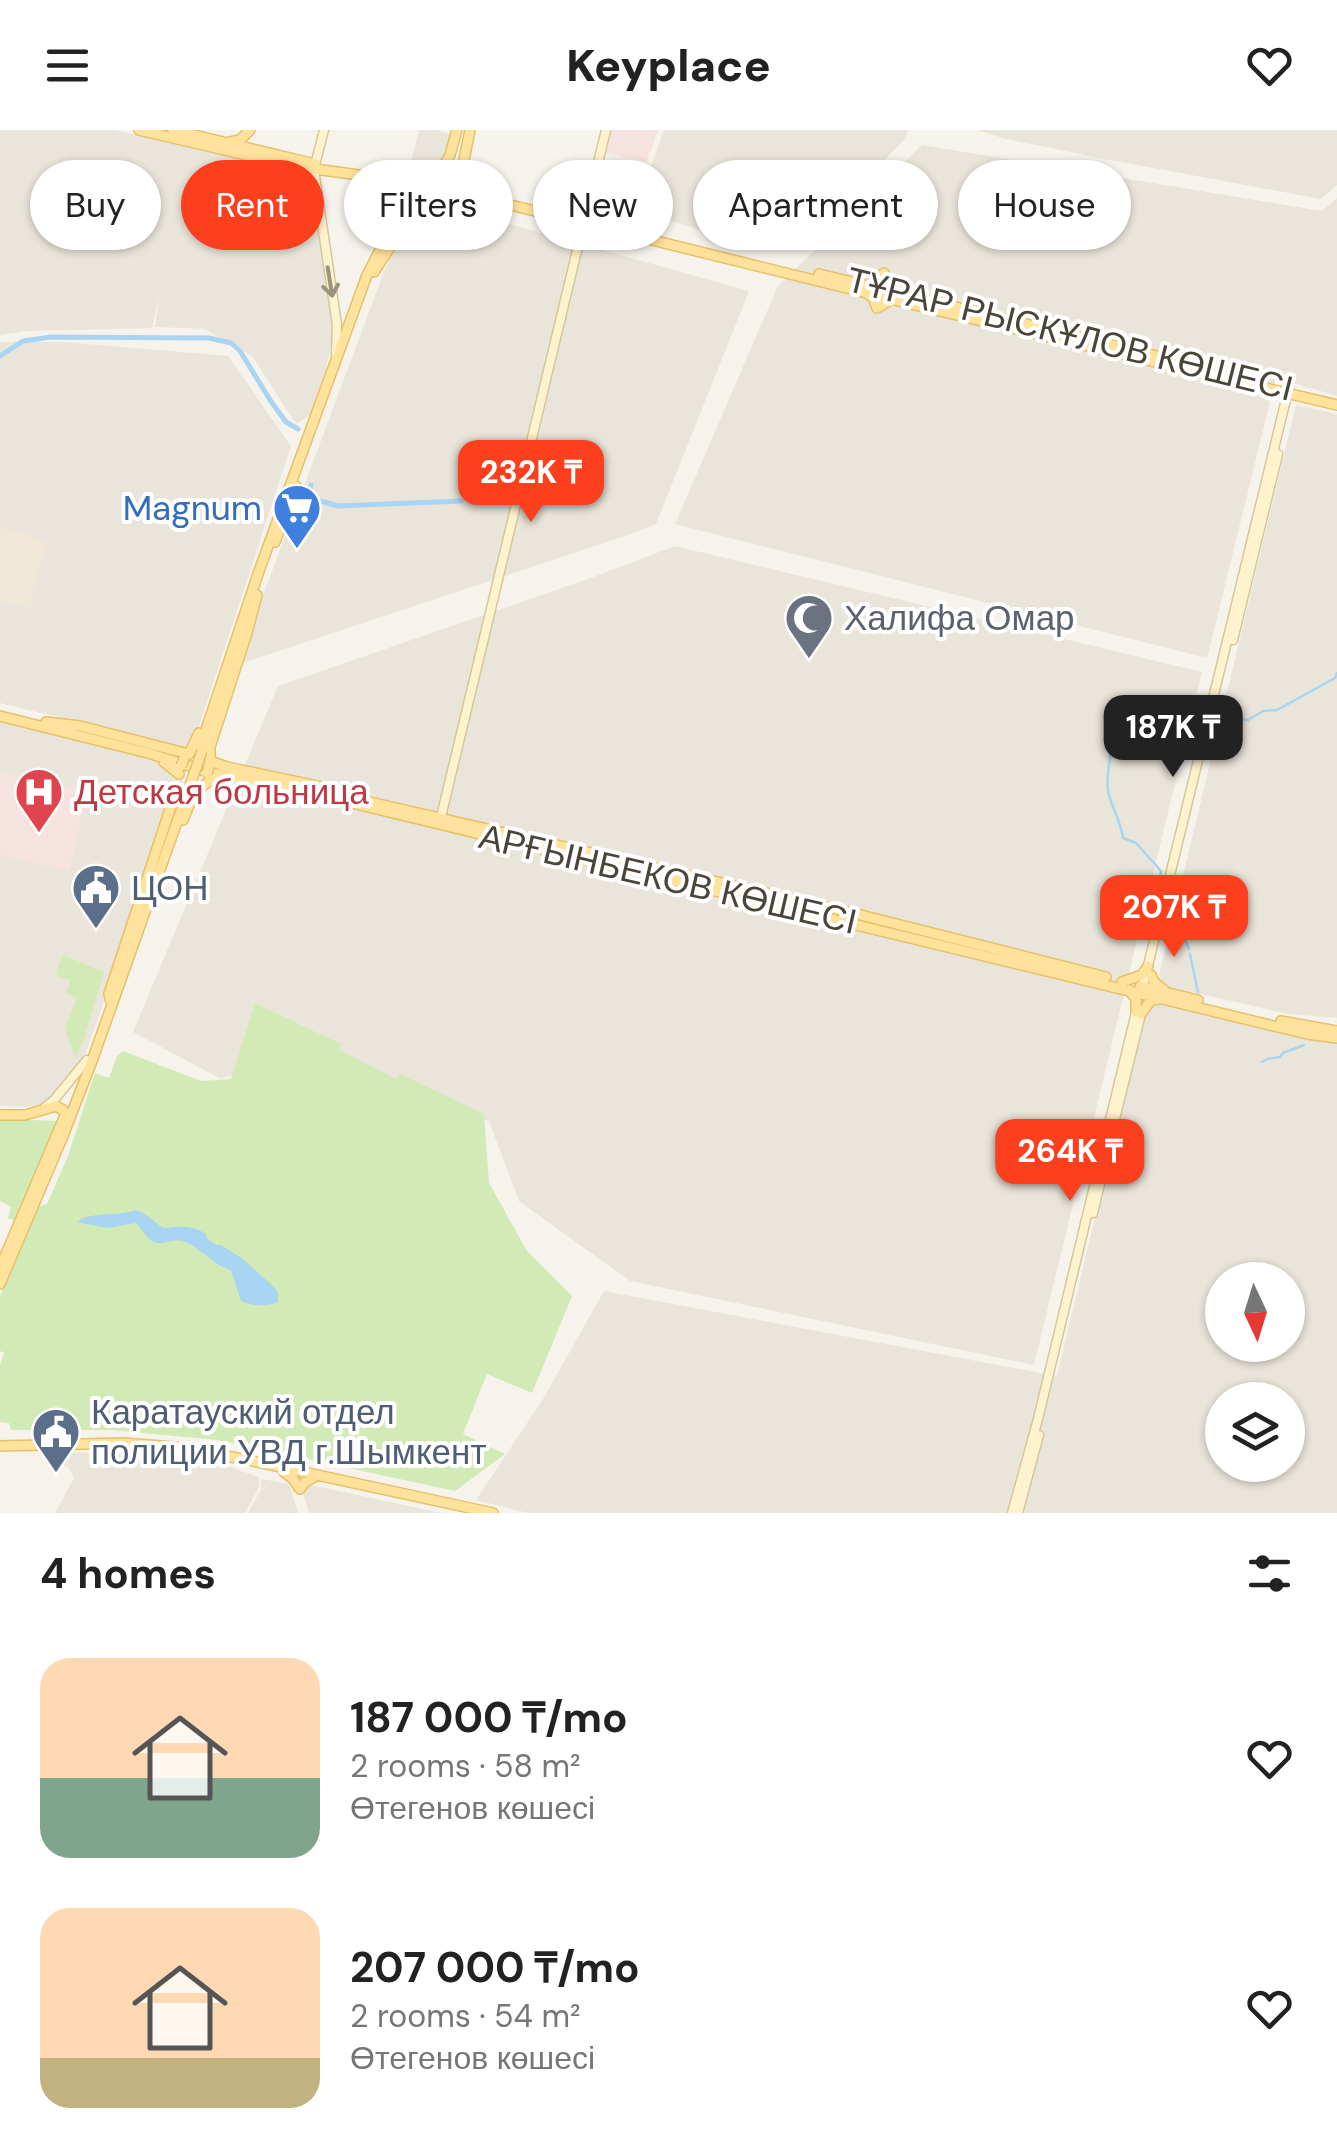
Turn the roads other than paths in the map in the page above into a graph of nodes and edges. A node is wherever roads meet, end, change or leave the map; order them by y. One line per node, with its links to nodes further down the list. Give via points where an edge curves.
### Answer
1 (140, 130): 8 (main road)
2 (173, 130): 7 (main road)
3 (250, 130): 7 (main road, via 237,142); 8 (main road); 9 (main road, via 255,146)
4 (324, 130): 12 (main road)
5 (464, 130): 13 (main road); 14 (main road)
6 (606, 130): 15 (main road)
7 (222, 142): 8 (main road)
8 (245, 150): 9 (main road); 10 (main road)
9 (266, 152): 11 (main road)
10 (275, 160)
11 (294, 160)
12 (316, 160)
13 (453, 160)
14 (460, 160)
15 (599, 160)
16 (324, 236): 24 (main road, one-way to 24)
17 (673, 242): 22 (main road, ТҰРАР РЫСКҰЛОВ КӨШЕСІ)
18 (381, 250): 21 (main road)
19 (387, 250): 21 (main road)
20 (578, 250): 37 (main road)
21 (369, 274): 24 (main road); 29 (main road)
22 (867, 289): 23 (main road, ТҰРАР РЫСКҰЛОВ КӨШЕСІ); 23 (main road, via 877,308); 23 (main road, via 884,276)
23 (895, 296): 25 (main road, ТҰРАР РЫСКҰЛОВ КӨШЕСІ)
24 (342, 327): 29 (main road)
25 (1291, 390): 26 (main road, ТҰРАР РЫСКҰЛОВ КӨШЕСІ); 27 (main road, ТҰРАР РЫСКҰЛОВ КӨШЕСІ); 28 (main road); 34 (main road)
26 (1306, 397): 27 (main road, ТҰРАР РЫСКҰЛОВ КӨШЕСІ); 28 (main road)
27 (1337, 402)
28 (1289, 406): 34 (main road)
29 (254, 593): 32 (main road); 33 (main road)
30 (0, 712): 31 (main road, АРҒЫНБЕКОВ КӨШЕСІ)
31 (46, 724): 32 (main road, via 80,726); 32 (main road, via 169,764); 36 (main road, АРҒЫНБЕКОВ КӨШЕСІ)
32 (189, 759): 33 (main road, via 196,753); 35 (main road, bridge); 35 (main road)
33 (209, 767): 35 (main road); 36 (main road, via 358,795)
34 (1196, 774): 38 (main road); 38 (main road)
35 (186, 797): 36 (main road, via 218,779); 44 (main road)
36 (374, 806): 37 (main road, АРҒЫНБЕКОВ КӨШЕСІ); 39 (main road, АРҒЫНБЕКОВ КӨШЕСІ)
37 (441, 817): 39 (main road, АРҒЫНБЕКОВ КӨШЕСІ)
38 (1149, 971): 39 (main road); 40 (main road); 41 (main road)
39 (1122, 984): 40 (main road, АРҒЫНБЕКОВ КӨШЕСІ); 42 (main road, via 1134,994)
40 (1145, 990): 41 (main road, АРҒЫНБЕКОВ КӨШЕСІ); 42 (main road)
41 (1167, 995): 42 (main road); 43 (main road, АРҒЫНБЕКОВ КӨШЕСІ)
42 (1139, 1013): 49 (main road); 49 (main road)
43 (1337, 1035)
44 (89, 1060): 45 (main road); 46 (main road); 51 (main road)
45 (81, 1076): 46 (main road); 48 (main road)
46 (68, 1084): 47 (main road, via 41,1110)
47 (0, 1114): 48 (main road, via 56,1106)
48 (65, 1116): 50 (main road)
49 (1084, 1238): 52 (main road); 52 (main road)
50 (0, 1268)
51 (0, 1284)
52 (1057, 1354): 56 (main road); 56 (main road, via 1035,1459)
53 (0, 1448): 54 (main road, via 173,1450); 55 (main road, via 174,1447)
54 (475, 1513)
55 (493, 1513)
56 (1015, 1513)

